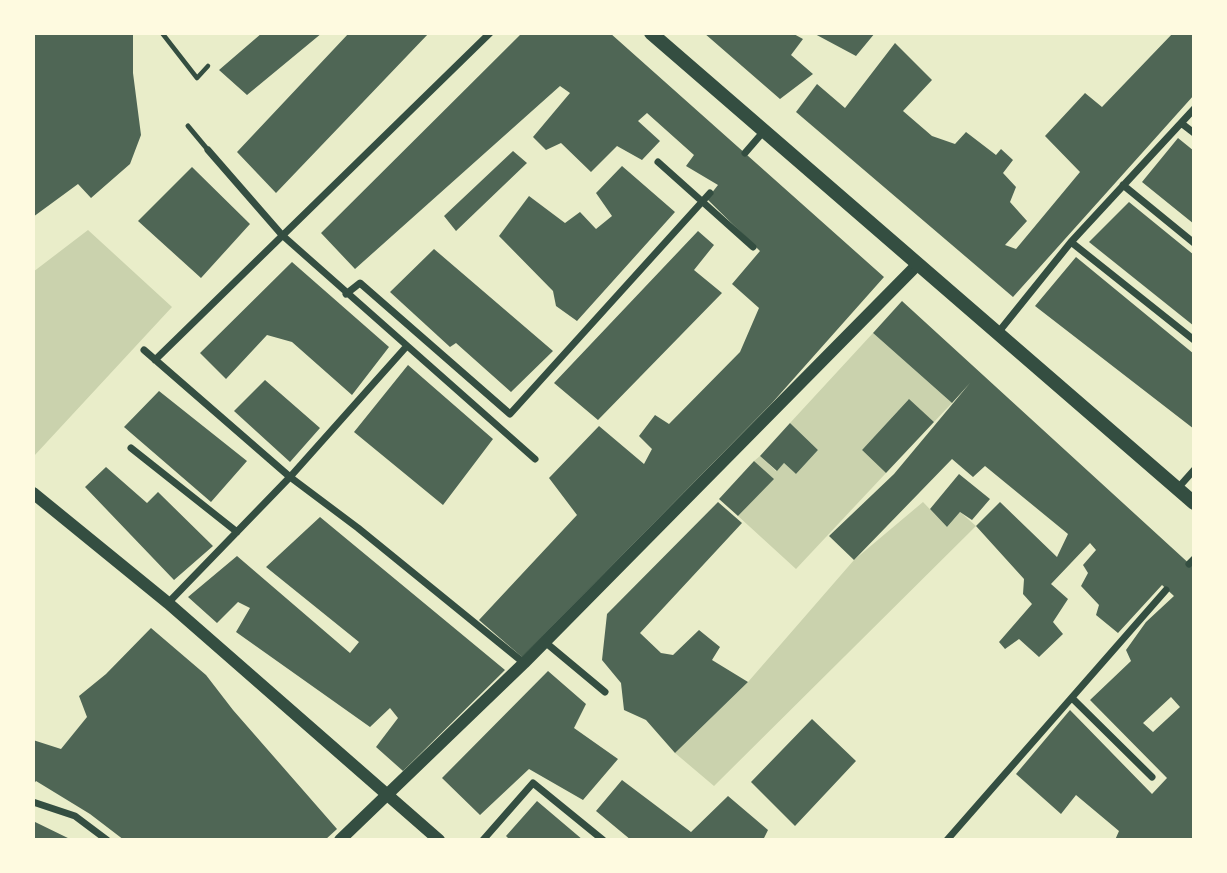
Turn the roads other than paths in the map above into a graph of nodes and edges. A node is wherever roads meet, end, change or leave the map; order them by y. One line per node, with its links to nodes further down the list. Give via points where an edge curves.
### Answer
1 (490, 33): 14 (street)
2 (651, 33): 6 (main road)
3 (1194, 109): 4 (street)
4 (1181, 123): 7 (street); 11 (street)
5 (188, 126): 8 (lane)
6 (764, 131): 9 (street); 18 (main road)
7 (1194, 133)
8 (208, 150): 14 (street)
9 (745, 153)
10 (658, 162): 13 (street)
11 (1123, 185): 15 (street); 16 (street)
12 (710, 193): 13 (street)
13 (702, 202): 17 (street); 19 (street, via 510,414 360,283)
14 (282, 235): 19 (street); 24 (street)
15 (1071, 242): 20 (street); 21 (street)
16 (1194, 243)
17 (753, 247)
18 (918, 264): 20 (main road); 35 (street)
19 (346, 294): 22 (street)
20 (997, 334): 29 (main road)
21 (1194, 340)
22 (406, 347): 26 (street); 28 (street)
23 (144, 350): 24 (street)
24 (155, 360): 28 (street)
25 (131, 448): 32 (street)
26 (535, 459)
27 (1194, 470): 29 (street)
28 (290, 477): 32 (street); 36 (street)
29 (1177, 489): 31 (main road)
30 (33, 493): 34 (street)
31 (1194, 503)
32 (237, 532): 34 (street)
33 (1167, 590): 38 (street)
34 (168, 603): 40 (street)
35 (545, 642): 36 (street); 37 (street)
36 (524, 663): 40 (street)
37 (605, 692)
38 (1072, 698): 39 (street); 47 (street)
39 (1152, 777)
40 (389, 793): 43 (street); 44 (street)
41 (33, 802): 42 (street, via 75,816)
42 (107, 840)
43 (340, 840)
44 (439, 840)
45 (483, 840): 46 (street, via 533,783)
46 (603, 840)
47 (947, 840)

